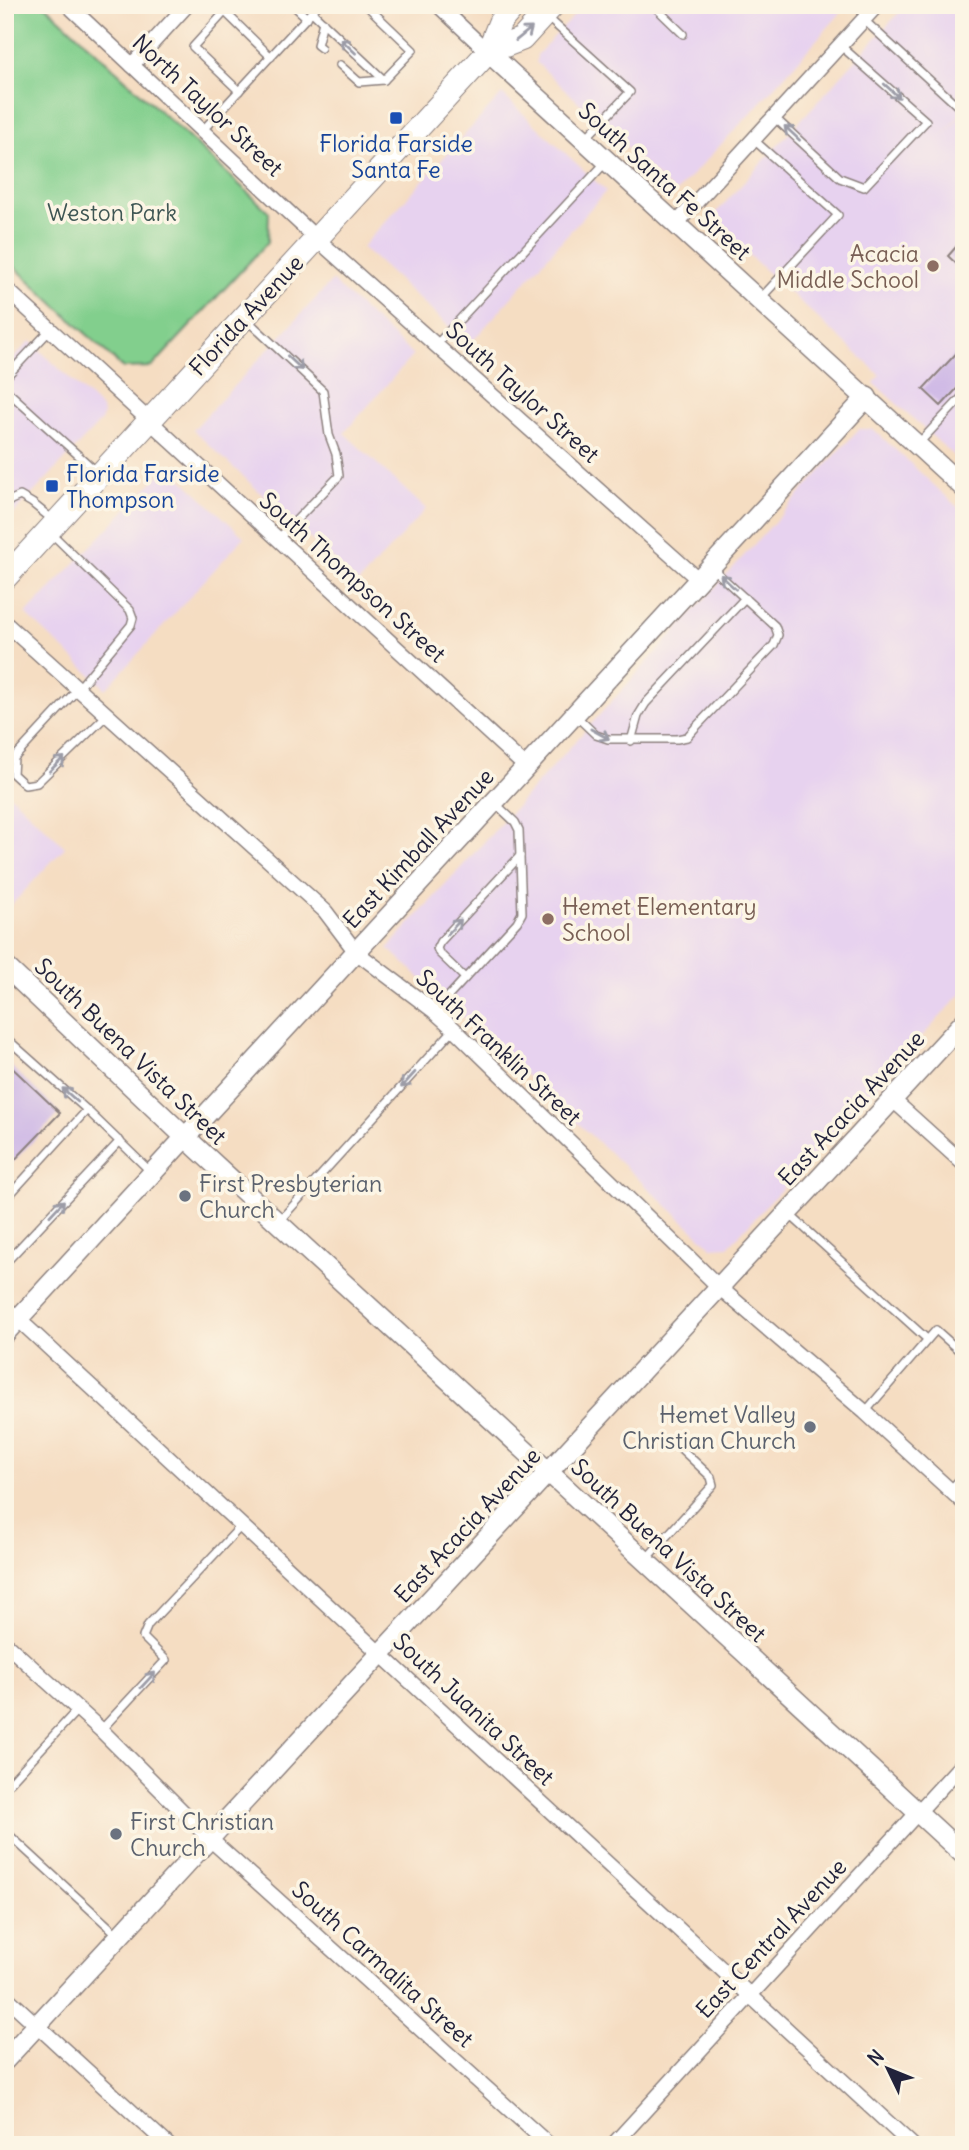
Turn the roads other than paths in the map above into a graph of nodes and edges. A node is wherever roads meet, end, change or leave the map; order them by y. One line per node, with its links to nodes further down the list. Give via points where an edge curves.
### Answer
1 (68, 5): 22 (street, North Taylor Street)
2 (187, 5): 22 (street)
3 (218, 5): 13 (lane)
4 (231, 5): 13 (lane)
5 (293, 5): 14 (lane)
6 (318, 5): 14 (lane)
7 (366, 5): 24 (lane, via 413,50)
8 (438, 5): 20 (street)
9 (515, 5): 20 (main road, Florida Avenue, via 500,22)
10 (653, 5): 17 (lane)
11 (877, 5): 15 (street)
12 (549, 10): 20 (main road, Florida Avenue, one-way to 12, via 522,39); 29 (lane, via 629,92)
13 (225, 12): 21 (lane); 25 (lane, via 193,47)
14 (309, 15): 16 (lane); 21 (lane)
15 (864, 20): 18 (street); 26 (lane)
16 (323, 22): 19 (lane, via 317,45); 24 (lane, one-way to 16)
17 (683, 34)
18 (841, 46): 27 (street); 27 (lane, one-way to 27, via 926,121 864,187 840,178)
19 (321, 48)
20 (488, 52): 29 (street, South Santa Fe Street); 33 (main road, Florida Avenue)
21 (271, 57): 25 (lane)
22 (132, 65): 28 (street, North Taylor Street)
23 (340, 65): 24 (lane, via 359,82)
24 (384, 80)
25 (239, 91): 28 (lane)
26 (961, 109)
27 (775, 117): 30 (street)
28 (202, 131): 33 (street, North Taylor Street)
29 (584, 140): 31 (street, South Santa Fe Street)
30 (754, 140): 32 (street); 35 (lane, via 838,215)
31 (606, 161): 32 (street, South Santa Fe Street); 38 (lane)
32 (676, 224): 35 (street, South Santa Fe Street)
33 (317, 239): 36 (main road, Florida Avenue); 38 (street, South Taylor Street)
34 (5, 288): 37 (street, South Thompson Street)
35 (759, 299): 42 (street, South Santa Fe Street)
36 (244, 317): 43 (main road, Florida Avenue); 49 (lane, one-way to 49, via 323,391 340,476)
37 (50, 330): 39 (lane); 43 (street, South Thompson Street)
38 (436, 345): 50 (street, South Taylor Street)
39 (5, 378)
40 (5, 389): 45 (lane)
41 (964, 395): 44 (lane)
42 (867, 397): 44 (street, South Santa Fe Street); 50 (street, East Kimball Avenue)
43 (149, 422): 45 (main road, Florida Avenue); 49 (street, South Thompson Street)
44 (917, 445): 46 (street, South Santa Fe Street)
45 (100, 475): 48 (main road, Florida Avenue)
46 (964, 488)
47 (5, 505): 48 (lane, via 20,496)
48 (52, 527): 51 (main road, Florida Avenue); 54 (lane, via 133,618)
49 (277, 539): 58 (street, South Thompson Street)
50 (705, 573): 52 (lane, one-way to 50); 55 (street, East Kimball Avenue)
51 (5, 578)
52 (745, 598): 57 (lane, via 646,703); 57 (lane, via 775,626 774,645 687,737)
53 (5, 623): 54 (street, South Franklin Street)
54 (78, 689): 56 (street, South Franklin Street); 56 (lane, one-way to 56, via 14,758 13,774 25,785 37,783)
55 (575, 714): 57 (lane, one-way to 57, via 596,735); 58 (street, East Kimball Avenue)
56 (107, 715): 61 (street, South Franklin Street, via 325,911)
57 (631, 741)
58 (526, 766): 59 (street, East Kimball Avenue)
59 (494, 802): 60 (lane, via 519,830); 61 (street, East Kimball Avenue)
60 (520, 856): 63 (lane, via 522,914); 63 (lane, one-way to 60, via 437,948)
61 (356, 952): 64 (street, South Franklin Street); 70 (street, East Kimball Avenue)
62 (5, 966): 70 (street, South Buena Vista Street)
63 (465, 978): 64 (lane)
64 (434, 1011): 66 (street, South Franklin Street)
65 (964, 1022): 68 (street, East Acacia Avenue)
66 (453, 1029): 76 (lane, one-way to 76); 78 (street, South Franklin Street)
67 (5, 1037): 69 (lane, one-way to 67)
68 (892, 1100): 72 (street); 75 (street, East Acacia Avenue)
69 (88, 1110): 71 (lane); 74 (lane)
70 (185, 1138): 73 (street, East Kimball Avenue); 76 (street, South Buena Vista Street)
71 (120, 1141): 73 (lane); 77 (lane, one-way to 71)
72 (964, 1164)
73 (152, 1173): 79 (street, East Kimball Avenue)
74 (5, 1200)
75 (788, 1212): 78 (street, East Acacia Avenue); 80 (lane)
76 (277, 1222): 84 (street, South Buena Vista Street)
77 (7, 1258)
78 (719, 1287): 82 (street, South Franklin Street); 84 (street, East Acacia Avenue)
79 (10, 1319): 88 (street, South Juanita Street)
80 (928, 1339): 81 (lane, via 936,1330); 82 (lane)
81 (964, 1355)
82 (865, 1412): 86 (street, South Franklin Street)
83 (675, 1443): 89 (lane, via 711,1477 713,1485)
84 (548, 1472): 89 (street, South Buena Vista Street); 91 (street, East Acacia Avenue)
85 (964, 1475): 86 (lane)
86 (950, 1490): 87 (street, South Franklin Street)
87 (964, 1503)
88 (242, 1525): 91 (street, South Juanita Street); 93 (lane, one-way to 88, via 166,1660 143,1637 148,1625)
89 (644, 1560): 96 (street, South Buena Vista Street)
90 (5, 1643): 92 (street, South Carmalita Street)
91 (381, 1653): 99 (street, East Acacia Avenue); 103 (street, South Juanita Street)
92 (78, 1709): 93 (street, South Carmalita Street); 95 (lane)
93 (101, 1730): 99 (street, South Carmalita Street)
94 (964, 1762): 96 (street, East Central Avenue)
95 (5, 1788)
96 (918, 1812): 101 (street, South Buena Vista Street); 103 (street, East Central Avenue)
97 (5, 1831): 98 (lane)
98 (12, 1838): 100 (lane); 102 (lane)
99 (210, 1839): 102 (street, East Acacia Avenue); 108 (street, South Carmalita Street)
100 (5, 1846)
101 (964, 1855)
102 (119, 1937): 105 (street, East Acacia Avenue)
103 (750, 1995): 109 (street, East Central Avenue); 110 (street, South Juanita Street)
104 (5, 1996): 105 (street)
105 (37, 2025): 106 (street, East Acacia Avenue); 107 (street)
106 (5, 2060)
107 (168, 2145)
108 (549, 2145)
109 (613, 2145)
110 (912, 2145)

